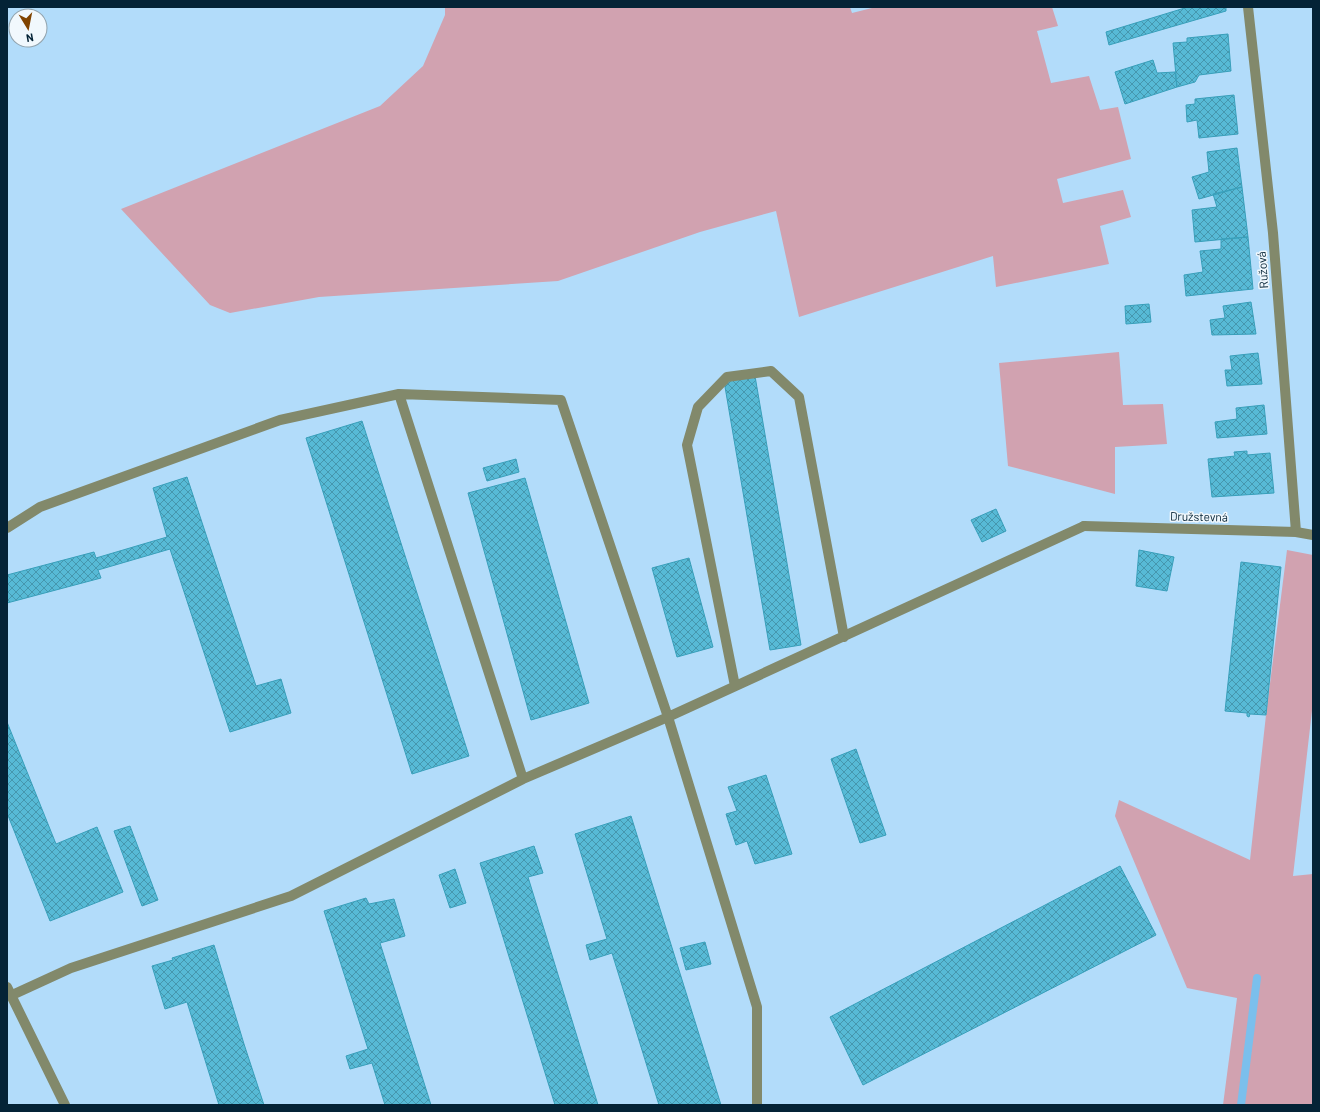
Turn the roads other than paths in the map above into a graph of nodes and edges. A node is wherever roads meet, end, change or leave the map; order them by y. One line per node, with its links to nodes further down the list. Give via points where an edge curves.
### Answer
1 (1248, 7): 4 (street, Ružová, via 1272,233)
2 (399, 394): 3 (street, via 280,420 40,507); 8 (street, via 561,400); 9 (street)
3 (7, 528)
4 (1296, 532): 5 (street, Družstevná); 6 (street, Družstevná, via 1084,526)
5 (1313, 535)
6 (844, 638): 7 (street); 7 (street, via 799,397 771,371 727,377 698,407 687,445)
7 (736, 686): 8 (street)
8 (668, 717): 9 (street); 12 (street, via 757,1007)
9 (523, 779): 10 (street, via 291,896 71,968)
10 (9, 992): 11 (street)
11 (65, 1105)
12 (757, 1105)

